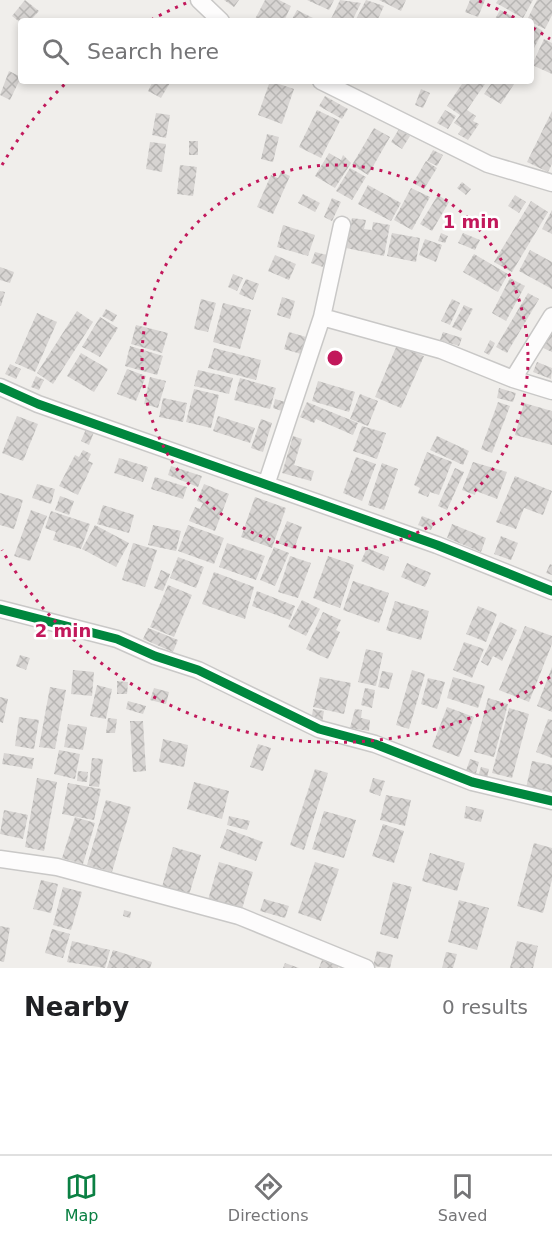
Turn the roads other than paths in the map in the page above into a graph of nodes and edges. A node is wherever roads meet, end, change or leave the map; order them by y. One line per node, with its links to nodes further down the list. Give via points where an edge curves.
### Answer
1 (199, 0): 2 (street)
2 (217, 18)
3 (327, 84): 4 (street, via 488,164)
4 (552, 183)
5 (342, 225): 7 (street)
6 (552, 316): 8 (street)
7 (322, 317): 8 (street, via 441,350); 11 (street)
8 (513, 379): 10 (street)
9 (0, 387): 11 (street)
10 (552, 391)
11 (266, 484): 12 (street)
12 (552, 591)
13 (0, 609): 14 (street, via 117,639 198,670 319,729 375,744 472,782)
14 (552, 801)
15 (0, 859): 16 (street, via 57,867 239,916)
16 (366, 968)

